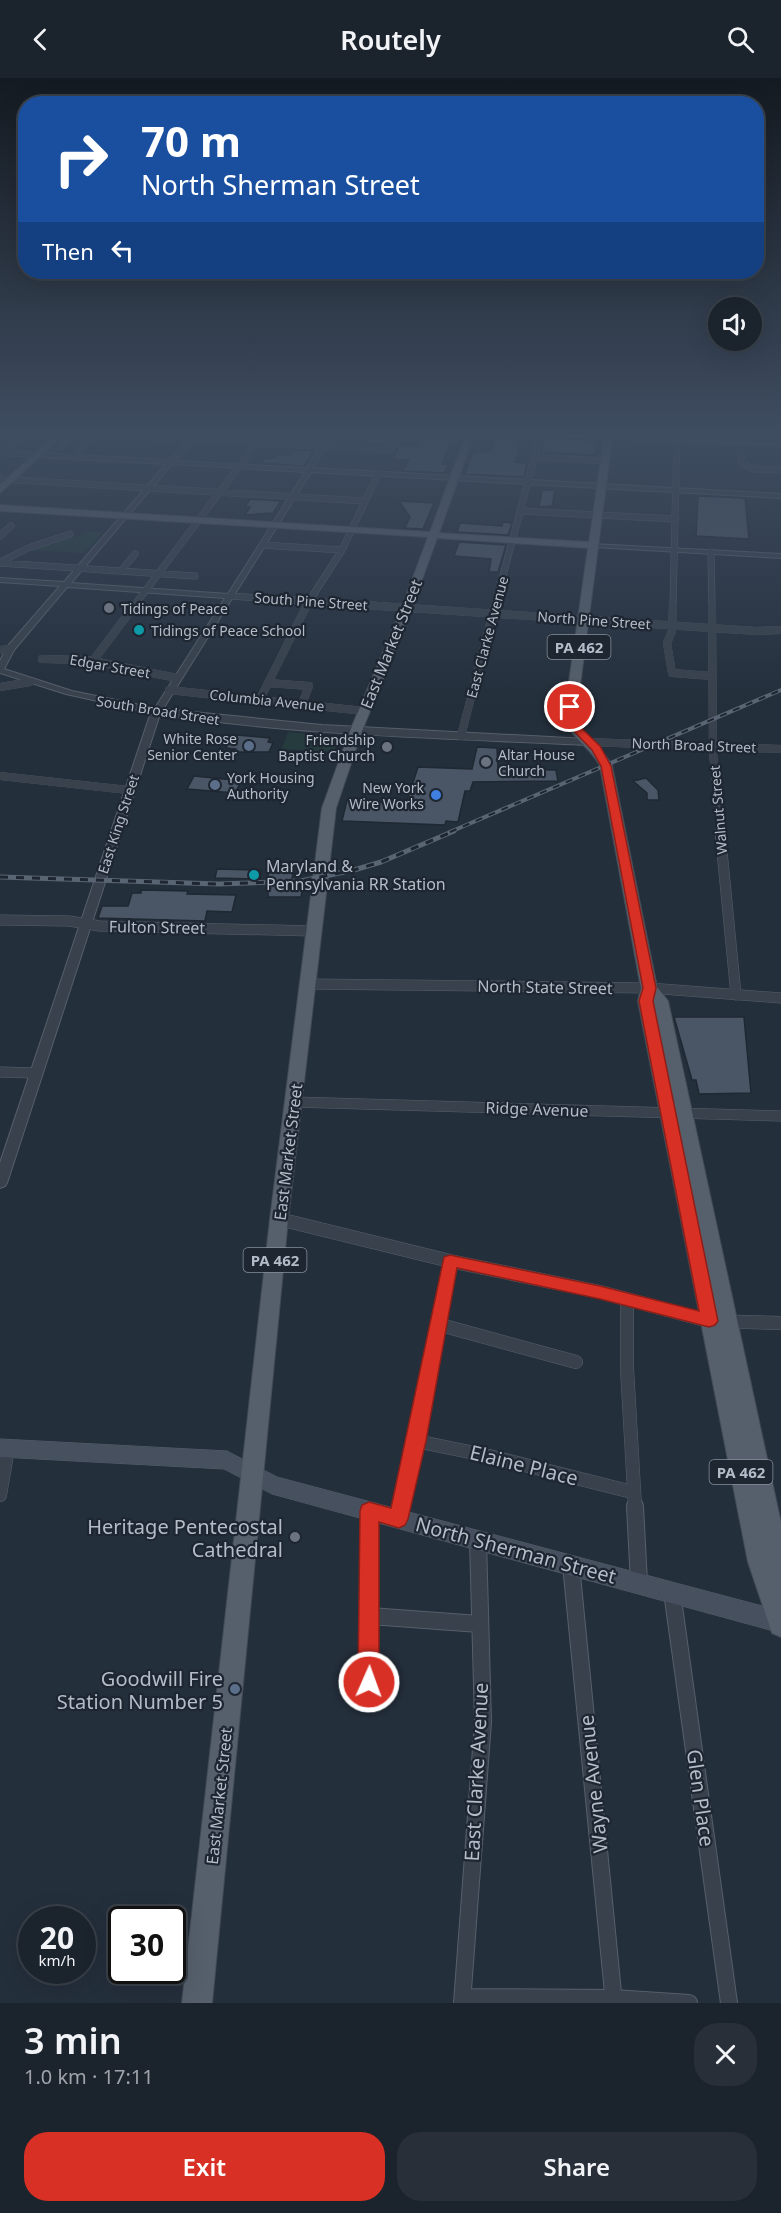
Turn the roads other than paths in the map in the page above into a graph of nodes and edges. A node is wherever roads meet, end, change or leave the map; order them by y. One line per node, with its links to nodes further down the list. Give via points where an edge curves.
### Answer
1 (121, 522): 25 (street)
2 (198, 522): 27 (street)
3 (227, 522): 10 (main road)
4 (277, 522): 10 (street, East King Street)
5 (355, 522): 12 (street)
6 (439, 522): 14 (main road, East Market Street)
7 (518, 522): 16 (street, East Clarke Avenue)
8 (597, 522): 18 (main road)
9 (676, 522): 20 (street)
10 (275, 525): 12 (main road); 17 (street, East King Street)
11 (11, 526): 15 (street)
12 (351, 530): 14 (main road); 19 (street)
13 (70, 534): 24 (street, via 28,548)
14 (434, 535): 16 (main road); 34 (main road, East Market Street / PA 462)
15 (0, 536)
16 (513, 540): 18 (main road); 35 (street, East Clarke Avenue)
17 (262, 545): 19 (street); 32 (street, East King Street)
18 (594, 545): 20 (street); 36 (main road, PA 462)
19 (342, 550): 33 (street)
20 (675, 550): 21 (street); 37 (street)
21 (711, 552): 23 (street); 38 (street, Walnut Street)
22 (135, 554): 26 (street)
23 (781, 556)
24 (0, 563): 25 (street)
25 (80, 569): 26 (street); 30 (street)
26 (121, 571): 27 (street)
27 (158, 574): 28 (street); 31 (street)
28 (195, 576)
29 (0, 580): 30 (street, South Pine Street)
30 (66, 585): 31 (street, South Pine Street); 40 (street)
31 (146, 590): 32 (street, South Pine Street); 43 (street)
32 (229, 596): 33 (street, South Pine Street); 46 (street, East King Street)
33 (309, 601): 34 (street, South Pine Street); 48 (street)
34 (407, 607): 35 (street, North Pine Street); 53 (main road, East Market Street / PA 462)
35 (493, 613): 36 (street, North Pine Street); 56 (street, East Clarke Avenue)
36 (583, 619): 37 (street, North Pine Street); 57 (main road, PA 462, via 570,717 574,729)
37 (672, 625): 38 (street, North Pine Street); 45 (street, via 667,643 672,673)
38 (712, 628): 39 (street, North Pine Street); 45 (street, Walnut Street)
39 (781, 630)
40 (10, 649): 41 (street); 44 (street)
41 (0, 650)
42 (42, 659): 43 (street, Edgar Street, via 51,656)
43 (92, 662): 46 (street, Edgar Street)
44 (0, 670): 47 (street, South Broad Street)
45 (712, 676): 58 (street, Walnut Street)
46 (177, 678): 50 (street, East King Street)
47 (30, 682): 49 (street); 54 (street, South Broad Street)
48 (268, 683): 51 (street); 52 (street, via 309,686)
49 (0, 687)
50 (169, 690): 51 (street, Columbia Avenue); 54 (street, East King Street)
51 (260, 699): 52 (street, Columbia Avenue)
52 (302, 704): 53 (street, Columbia Avenue)
53 (364, 711): 55 (main road, East Market Street / PA 462)
54 (156, 712): 55 (street, South Broad Street); 61 (street, East King Street)
55 (356, 731): 56 (street, North Broad Street); 64 (main road, East Market Street / PA 462, via 328,808)
56 (461, 736): 57 (street, North Broad Street)
57 (588, 742): 58 (street, North Broad Street); 66 (main road, PA 462, via 606,766)
58 (713, 746): 59 (street, North Broad Street); 67 (street, Walnut Street)
59 (781, 749)
60 (0, 776): 61 (street)
61 (128, 790): 63 (street, East King Street)
62 (0, 920): 63 (street, Fulton Street)
63 (85, 923): 64 (street, Fulton Street); 70 (street, East King Street)
64 (314, 931): 65 (main road, East Market Street / PA 462)
65 (308, 984): 66 (street, North State Street); 71 (main road, East Market Street / PA 462)
66 (650, 988): 67 (street, North State Street); 72 (main road, PA 462, via 646,1001)
67 (736, 995): 68 (street, North State Street)
68 (781, 998)
69 (0, 1072): 70 (street)
70 (36, 1073): 74 (street, East King Street)
71 (294, 1102): 72 (street, Ridge Avenue); 75 (main road, East Market Street / PA 462)
72 (675, 1113): 73 (street, Ridge Avenue); 78 (main road, PA 462)
73 (781, 1116)
74 (0, 1180)
75 (279, 1219): 76 (street); 84 (main road, East Market Street / PA 462)
76 (450, 1261): 77 (street); 80 (street)
77 (627, 1299): 78 (street); 85 (street)
78 (718, 1321): 79 (street); 94 (main road, PA 462, via 760,1562)
79 (781, 1323)
80 (437, 1324): 81 (street); 82 (street)
81 (576, 1362)
82 (416, 1441): 85 (street, Elaine Place, via 489,1455); 88 (street)
83 (4, 1448): 84 (main road, North Sherman Street, via 227,1460); 86 (street)
84 (252, 1474): 87 (main road, North Sherman Street, via 272,1485); 99 (main road, East Market Street / PA 462)
85 (632, 1492): 91 (street)
86 (0, 1495)
87 (369, 1511): 88 (main road, North Sherman Street); 93 (street)
88 (399, 1519): 89 (main road, North Sherman Street)
89 (478, 1540): 90 (main road, North Sherman Street); 95 (street, East Clarke Avenue)
90 (571, 1565): 91 (main road, North Sherman Street); 98 (street, Wayne Avenue)
91 (639, 1583): 92 (main road, North Sherman Street)
92 (672, 1592): 94 (main road, North Sherman Street); 101 (street, Glen Place)
93 (370, 1616): 95 (street); 96 (street)
94 (781, 1623)
95 (479, 1624): 97 (street, East Clarke Avenue, via 483,1722)
96 (369, 1682)
97 (463, 2000): 98 (street)
98 (614, 2000): 100 (street)
99 (197, 2003)
100 (689, 2003)
101 (729, 2003)

